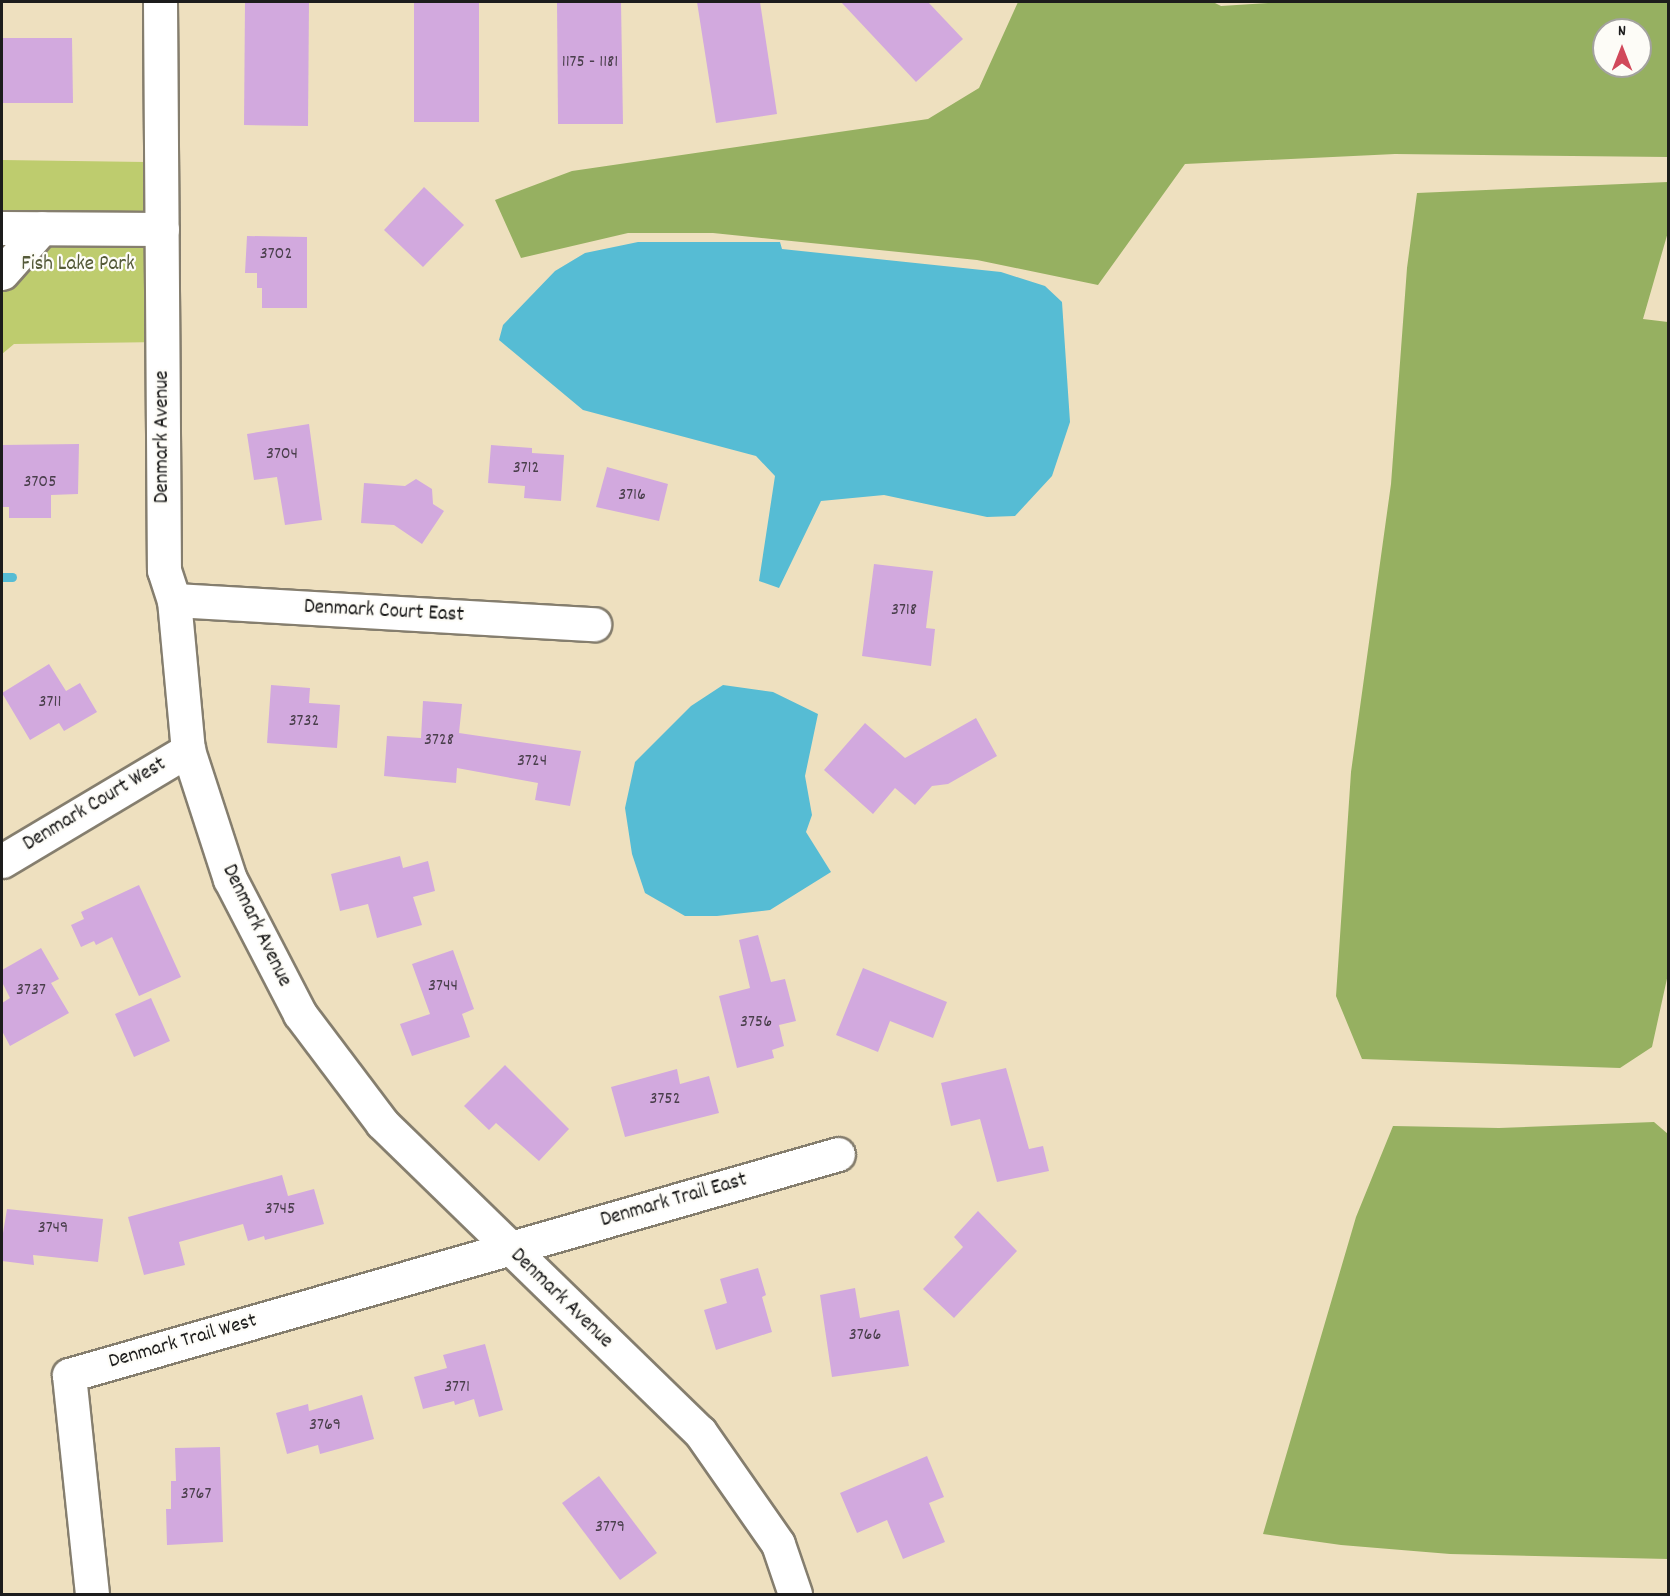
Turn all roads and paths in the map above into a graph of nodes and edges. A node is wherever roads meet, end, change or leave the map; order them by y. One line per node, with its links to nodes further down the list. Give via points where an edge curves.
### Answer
1 (160, 2): 4 (street, Denmark Avenue)
2 (2, 228): 3 (street)
3 (42, 228): 4 (street); 5 (street)
4 (162, 229): 6 (street, Denmark Avenue, via 165,570)
5 (2, 273)
6 (174, 600): 7 (street, Denmark Court East); 8 (street, Denmark Avenue)
7 (594, 624)
8 (188, 750): 9 (street, Denmark Court West); 11 (street, Denmark Avenue, via 230,879 300,1014 382,1123)
9 (2, 861)
10 (838, 1154): 11 (street, Denmark Trail East)
11 (509, 1249): 12 (street, Denmark Trail West, via 69,1375); 13 (street, Denmark Avenue, via 700,1432 778,1544)
12 (92, 1594)
13 (795, 1594)

